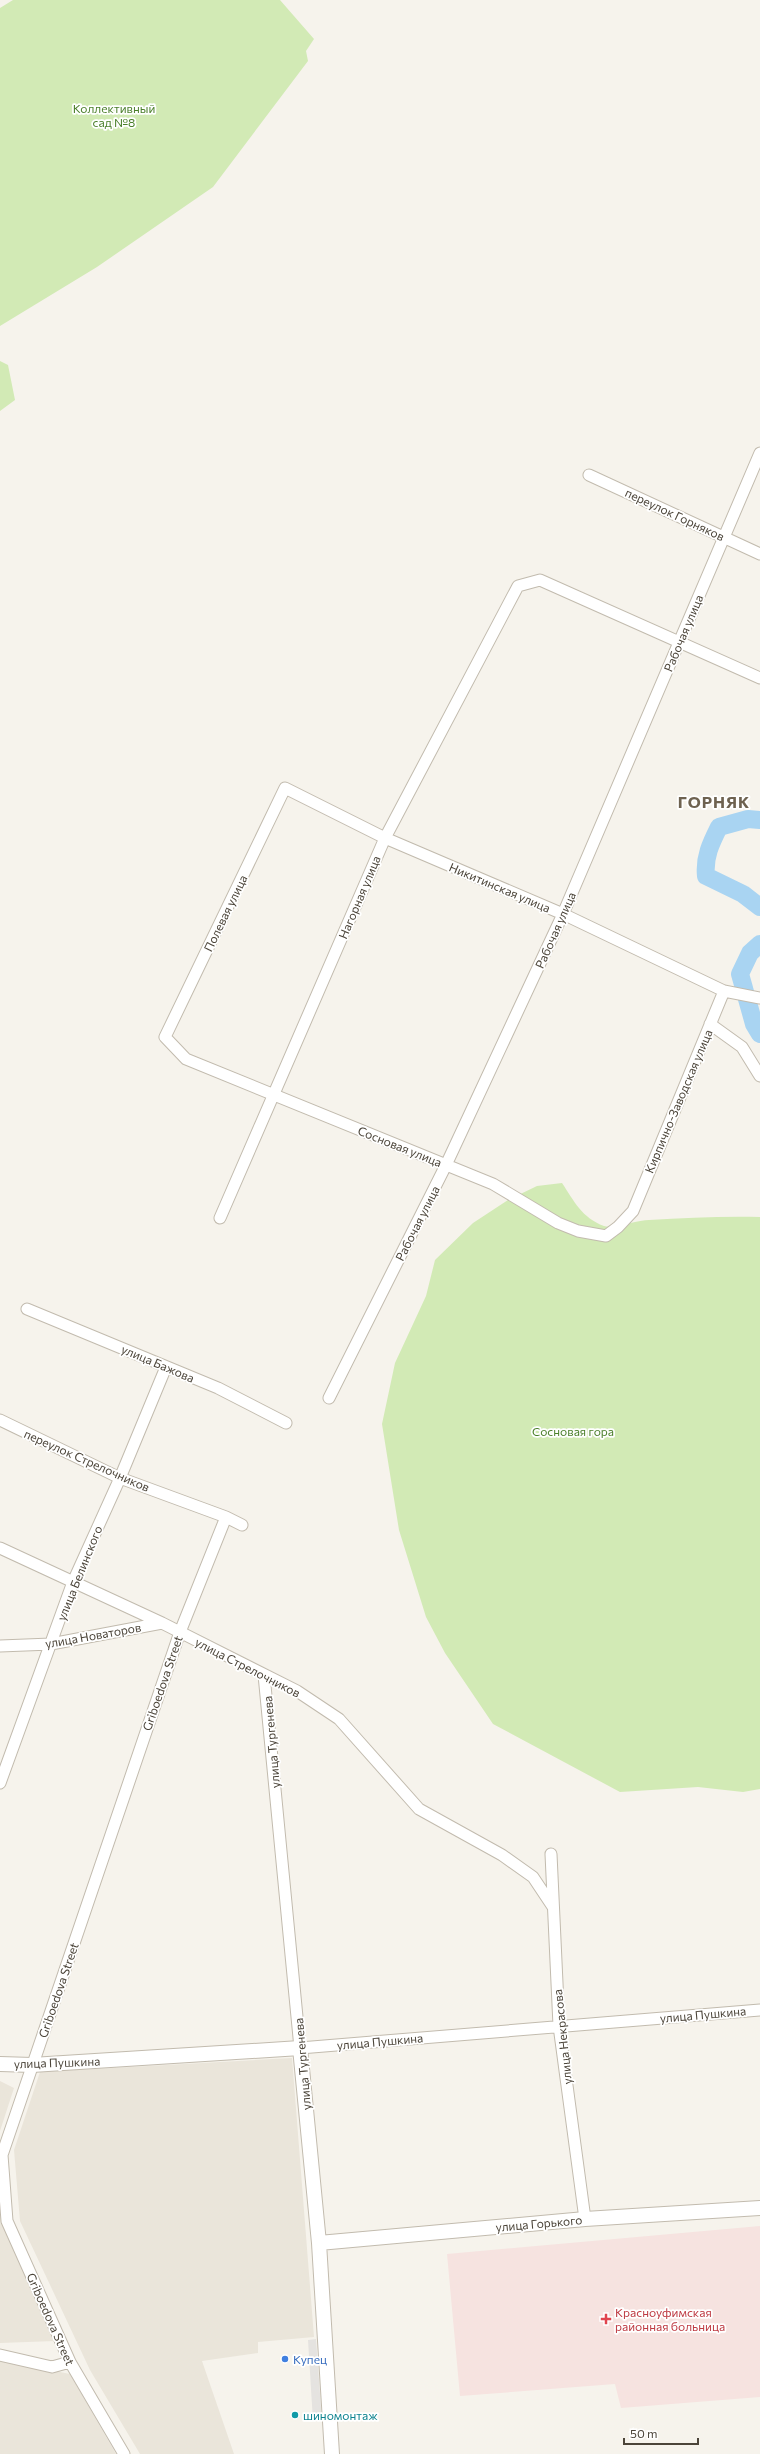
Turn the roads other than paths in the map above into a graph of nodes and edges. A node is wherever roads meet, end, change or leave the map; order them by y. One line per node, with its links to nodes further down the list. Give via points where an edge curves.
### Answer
1 (760, 453): 3 (street, Рабочая улица)
2 (589, 475): 3 (street, переулок Горняков)
3 (724, 537): 4 (street, переулок Горняков); 5 (street, Рабочая улица)
4 (760, 554)
5 (679, 642): 6 (street); 8 (street, Нагорная улица, via 540,580 518,586); 9 (street, Рабочая улица)
6 (760, 678)
7 (284, 788): 8 (street, Никитинская улица); 13 (street, Полевая улица)
8 (385, 838): 9 (street, Никитинская улица); 15 (street, Нагорная улица)
9 (563, 914): 10 (street, Никитинская улица); 16 (street, Рабочая улица)
10 (724, 991): 11 (street, Никитинская улица); 12 (street, Кирпично-Заводская улица)
11 (756, 998)
12 (710, 1024): 14 (street, via 742,1047); 17 (street, Кирпично-Заводская улица)
13 (165, 1037): 15 (street, Сосновая улица, via 186,1059)
14 (760, 1076)
15 (273, 1095): 16 (street, Сосновая улица); 18 (street, Нагорная улица)
16 (446, 1165): 17 (street, Сосновая улица, via 492,1184 558,1223 578,1231 606,1236); 21 (street, Рабочая улица)
17 (632, 1211)
18 (220, 1218)
19 (27, 1309): 20 (street, улица Бажова)
20 (166, 1367): 23 (street, улица Бажова, via 218,1388); 24 (street, улица Белинского)
21 (329, 1398)
22 (0, 1420): 24 (street, переулок Стрелочников)
23 (286, 1423)
24 (120, 1478): 25 (street, переулок Стрелочников); 28 (street, улица Белинского)
25 (226, 1517): 26 (street, переулок Стрелочников); 30 (street, Griboedova Street)
26 (242, 1526)
27 (0, 1548): 28 (street, улица Стрелочников)
28 (73, 1582): 29 (street, улица Стрелочников); 31 (street, улица Белинского)
29 (162, 1623): 30 (street, улица Стрелочников); 31 (street, улица Новаторов)
30 (180, 1632): 33 (street, улица Стрелочников); 41 (street, Griboedova Street)
31 (51, 1644): 32 (street, улица Новаторов); 34 (street, улица Белинского)
32 (0, 1646)
33 (264, 1675): 36 (street, улица Стрелочников, via 296,1691 339,1719 419,1809 502,1856 533,1877); 39 (street, улица Тургенева)
34 (0, 1783)
35 (551, 1854): 36 (street, улица Некрасова)
36 (554, 1907): 38 (street, улица Некрасова)
37 (760, 2010): 38 (street, улица Пушкина)
38 (559, 2026): 39 (street, улица Пушкина); 43 (street, улица Некрасова)
39 (300, 2048): 41 (street, улица Пушкина); 44 (street, улица Тургенева)
40 (0, 2064): 41 (street, улица Пушкина)
41 (32, 2065): 46 (street, Griboedova Street, via 2,2155 8,2221)
42 (760, 2208): 43 (street, улица Горького)
43 (585, 2219): 44 (street, улица Горького)
44 (319, 2243): 48 (street, улица Тургенева)
45 (0, 2355): 46 (street, via 52,2367)
46 (70, 2362): 47 (street, Griboedova Street)
47 (124, 2454)
48 (332, 2454)

